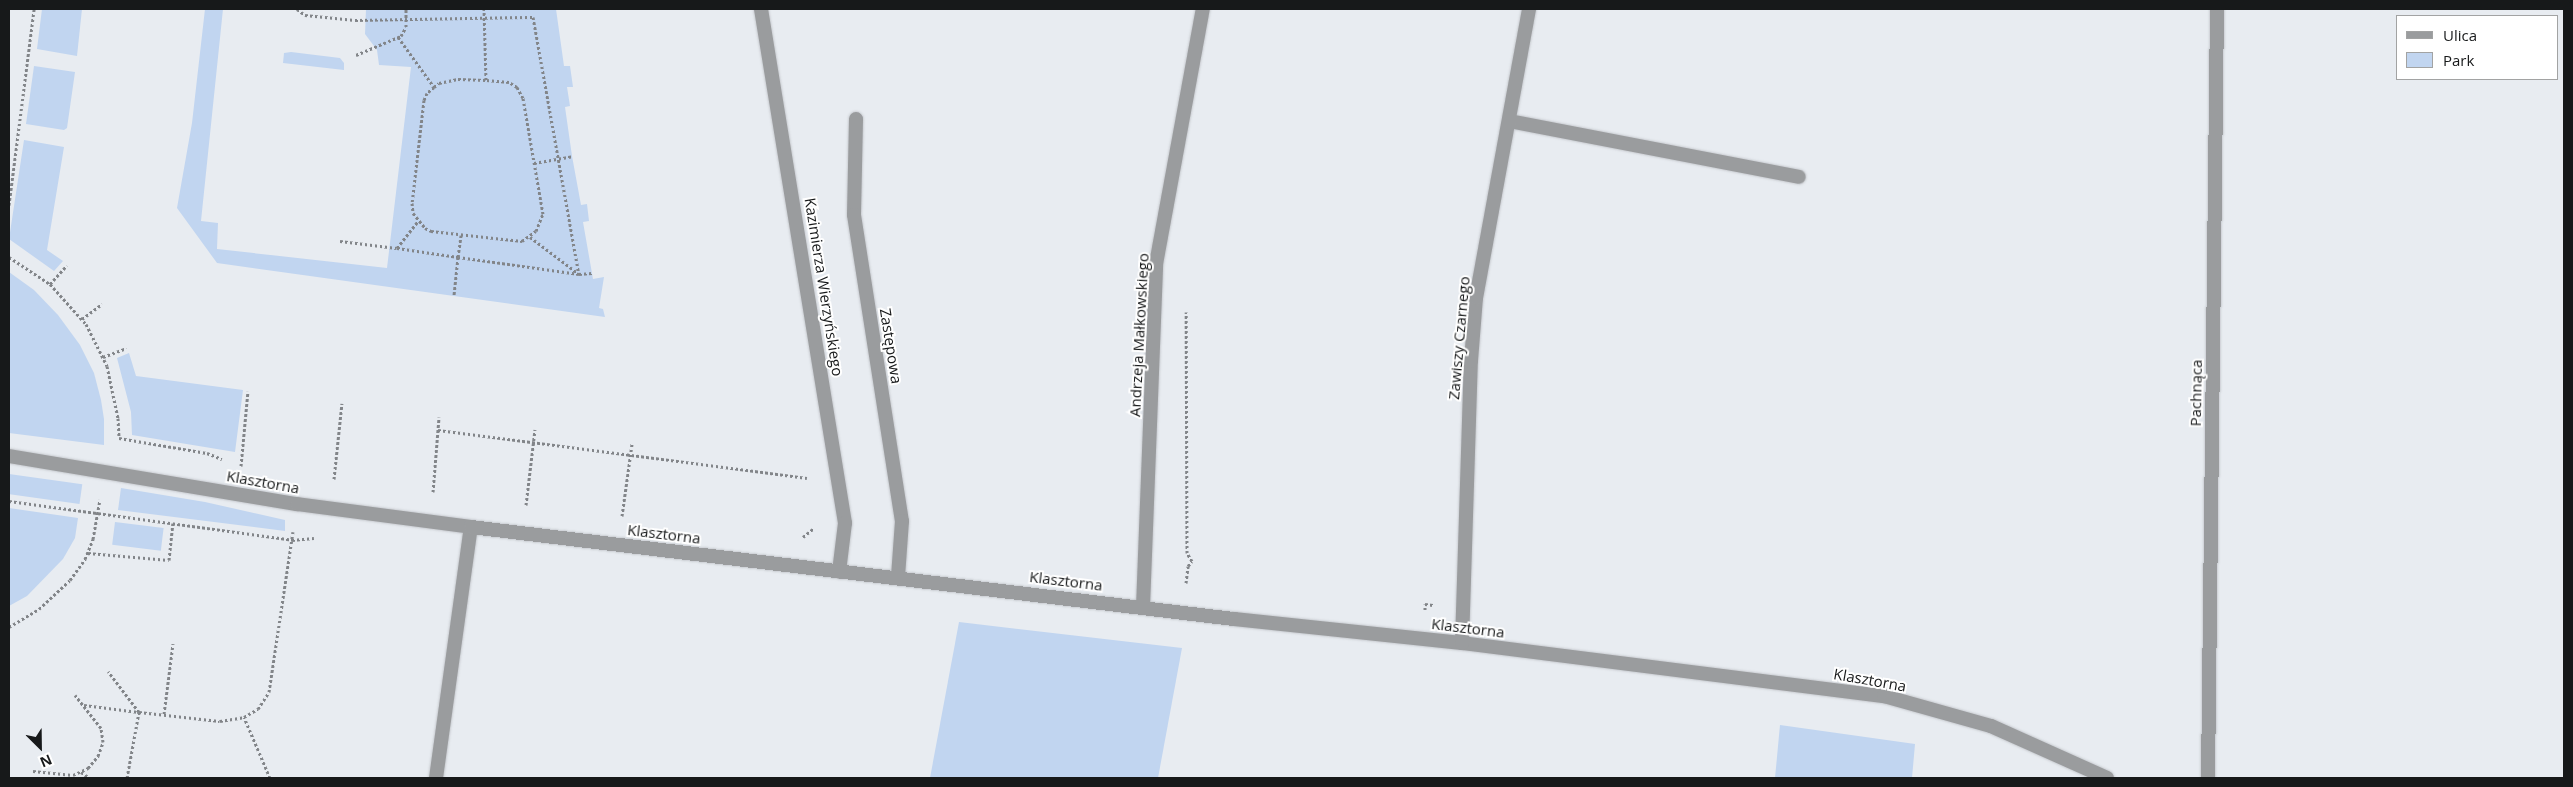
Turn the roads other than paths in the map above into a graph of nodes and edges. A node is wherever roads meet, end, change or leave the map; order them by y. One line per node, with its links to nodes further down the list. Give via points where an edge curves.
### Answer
1 (761, 9): 10 (street, Kazimierza Wierzyńskiego, via 845,522)
2 (1202, 9): 12 (street, Andrzeja Małkowskiego, via 1156,264)
3 (1529, 9): 6 (street, Zawiszy Czarnego)
4 (2217, 9): 16 (street, Pachnąca)
5 (856, 119): 11 (street, Zastępowa, via 854,215 902,521)
6 (1509, 121): 7 (street); 13 (street, Zawiszy Czarnego, via 1476,298)
7 (1799, 178)
8 (9, 456): 9 (street, Klasztorna, via 297,504)
9 (471, 527): 10 (street, Klasztorna); 14 (street)
10 (839, 572): 11 (street, Klasztorna)
11 (898, 577): 12 (street, Klasztorna)
12 (1143, 607): 13 (street, Klasztorna)
13 (1462, 643): 15 (street, Klasztorna, via 1884,696 1992,726)
14 (436, 778)
15 (2107, 778)
16 (2208, 778)

